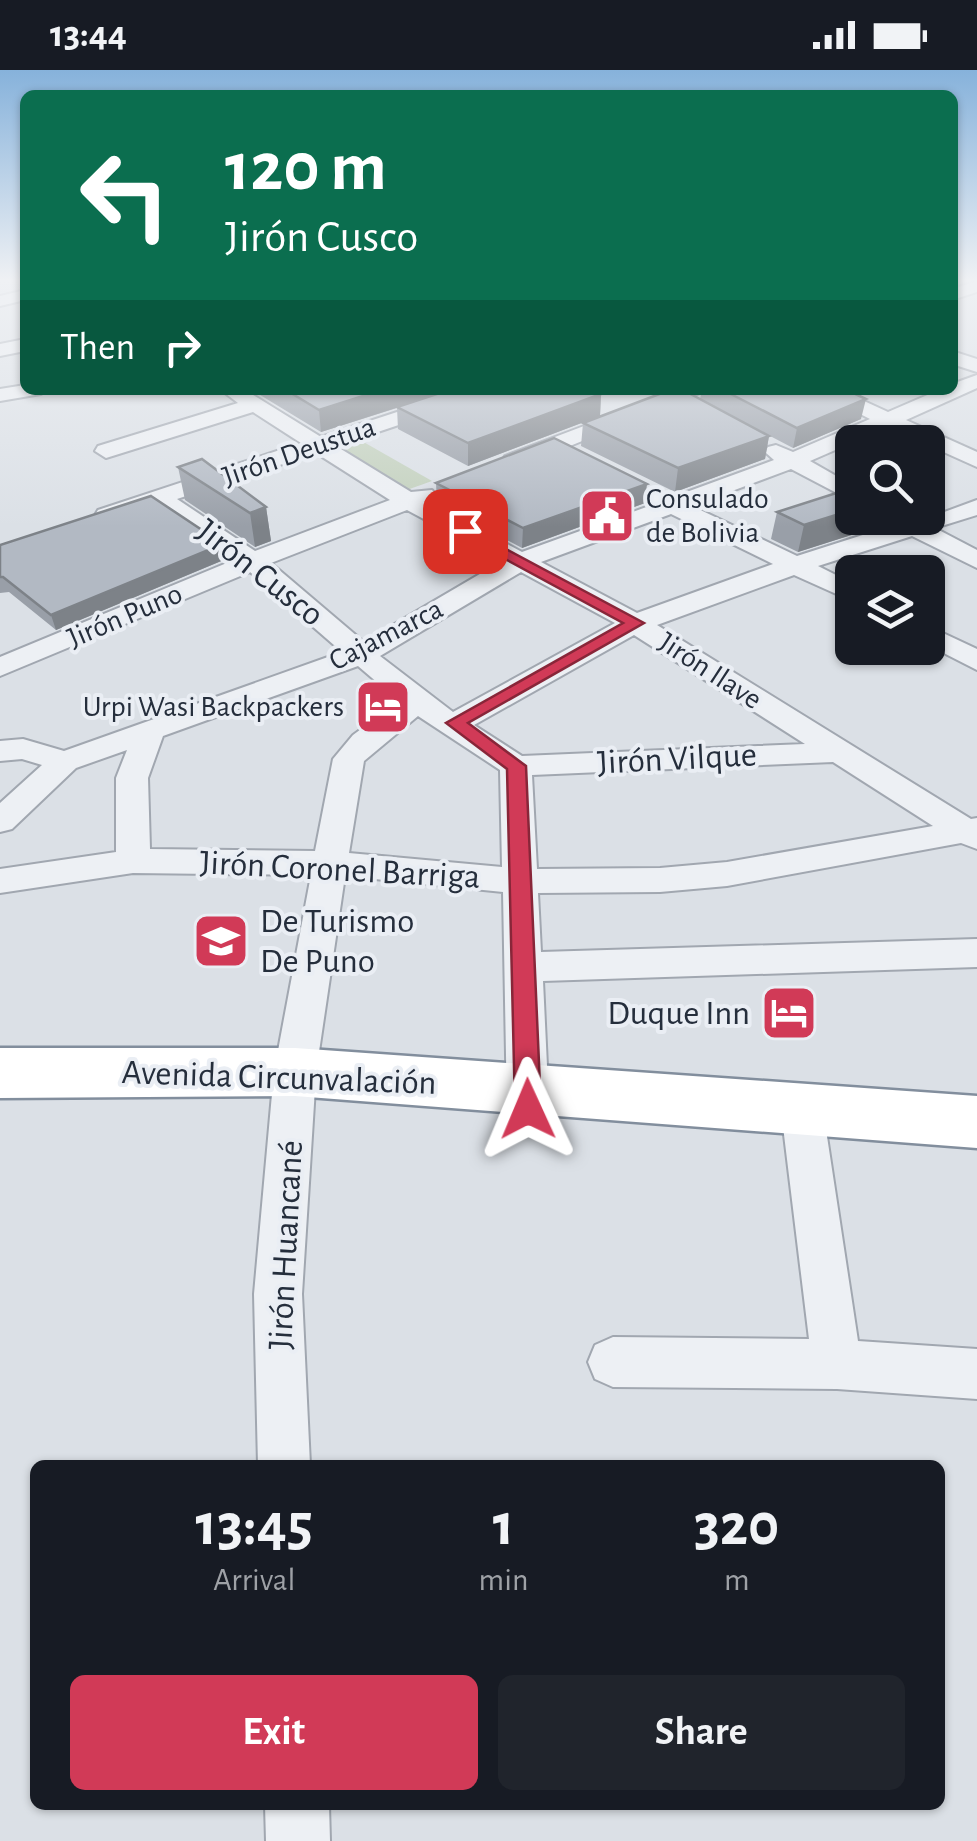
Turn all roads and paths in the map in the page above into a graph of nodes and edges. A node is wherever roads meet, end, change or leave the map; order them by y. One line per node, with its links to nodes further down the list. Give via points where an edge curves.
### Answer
1 (239, 395): 6 (street, Jirón Ilave)
2 (447, 395): 10 (street, Jirón Deustua)
3 (834, 395): 8 (street)
4 (946, 395): 8 (street, Cajamarca)
5 (679, 397): 7 (street); 11 (street)
6 (255, 405): 10 (street, Jirón Ilave); 12 (street)
7 (710, 416)
8 (891, 420): 13 (street, Cajamarca); 14 (street)
9 (759, 442): 13 (street)
10 (318, 444): 20 (street, Jirón Deustua); 21 (street, Jirón Ilave)
11 (554, 445): 15 (street); 16 (street)
12 (106, 451)
13 (792, 460): 17 (street); 22 (street, Cajamarca)
14 (977, 460)
15 (587, 462)
16 (499, 466)
17 (835, 484)
18 (445, 487): 21 (street, Jirón Puno)
19 (636, 487): 22 (street)
20 (161, 499): 25 (street, Jirón Deustua); 29 (street, Jirón Cusco)
21 (409, 501): 29 (street, Jirón Puno); 30 (street, Jirón Ilave)
22 (670, 504): 30 (street, Cajamarca); 31 (street)
23 (977, 507): 24 (street)
24 (945, 514)
25 (90, 521)
26 (874, 535): 31 (street)
27 (928, 535): 28 (street)
28 (977, 560)
29 (253, 561): 35 (street, Jirón Cusco); 37 (street, Jirón Puno)
30 (520, 561): 33 (street, Jirón Ilave); 35 (street, Cajamarca)
31 (799, 564): 32 (street); 33 (street)
32 (835, 584)
33 (635, 623): 39 (street); 42 (street, Jirón Ilave)
34 (945, 643): 36 (street)
35 (361, 655): 38 (street, Jirón Cusco); 40 (street, Cajamarca)
36 (977, 661)
37 (0, 666)
38 (417, 702): 39 (street, Jirón Cusco); 48 (street, Jirón Huancané, via 349,759)
39 (455, 723): 44 (street, Jirón Cusco)
40 (150, 730): 43 (street, Cajamarca); 47 (street, via 132,778)
41 (0, 750): 43 (street)
42 (837, 752): 44 (street, Jirón Vilque); 46 (street, Jirón Ilave)
43 (65, 761): 45 (street)
44 (516, 766): 50 (street)
45 (0, 821)
46 (975, 833): 50 (street, Jirón Coronel Barriga, via 728,874)
47 (133, 861): 48 (street, Jirón Coronel Barriga); 49 (street, Jirón Coronel Barriga)
48 (330, 862): 50 (street, Jirón Coronel Barriga); 54 (street, Jirón Huancané)
49 (0, 880)
50 (520, 880): 52 (street)
51 (977, 953): 52 (street)
52 (525, 967): 56 (street)
53 (0, 1073): 54 (highway, Avenida Circunvalación)
54 (294, 1084): 55 (highway, Avenida Circunvalación); 56 (highway, Avenida Circunvalación); 63 (street, Jirón Huancané, via 278,1294)
55 (0, 1091)
56 (528, 1098): 57 (highway, Avenida Circunvalación)
57 (804, 1121): 58 (highway, Avenida Circunvalación); 59 (highway, Avenida Circunvalación); 61 (street)
58 (977, 1122)
59 (977, 1142)
60 (613, 1362): 61 (street)
61 (837, 1364): 62 (street)
62 (977, 1374)
63 (284, 1460)
64 (297, 1810): 65 (street)
65 (298, 1841)

